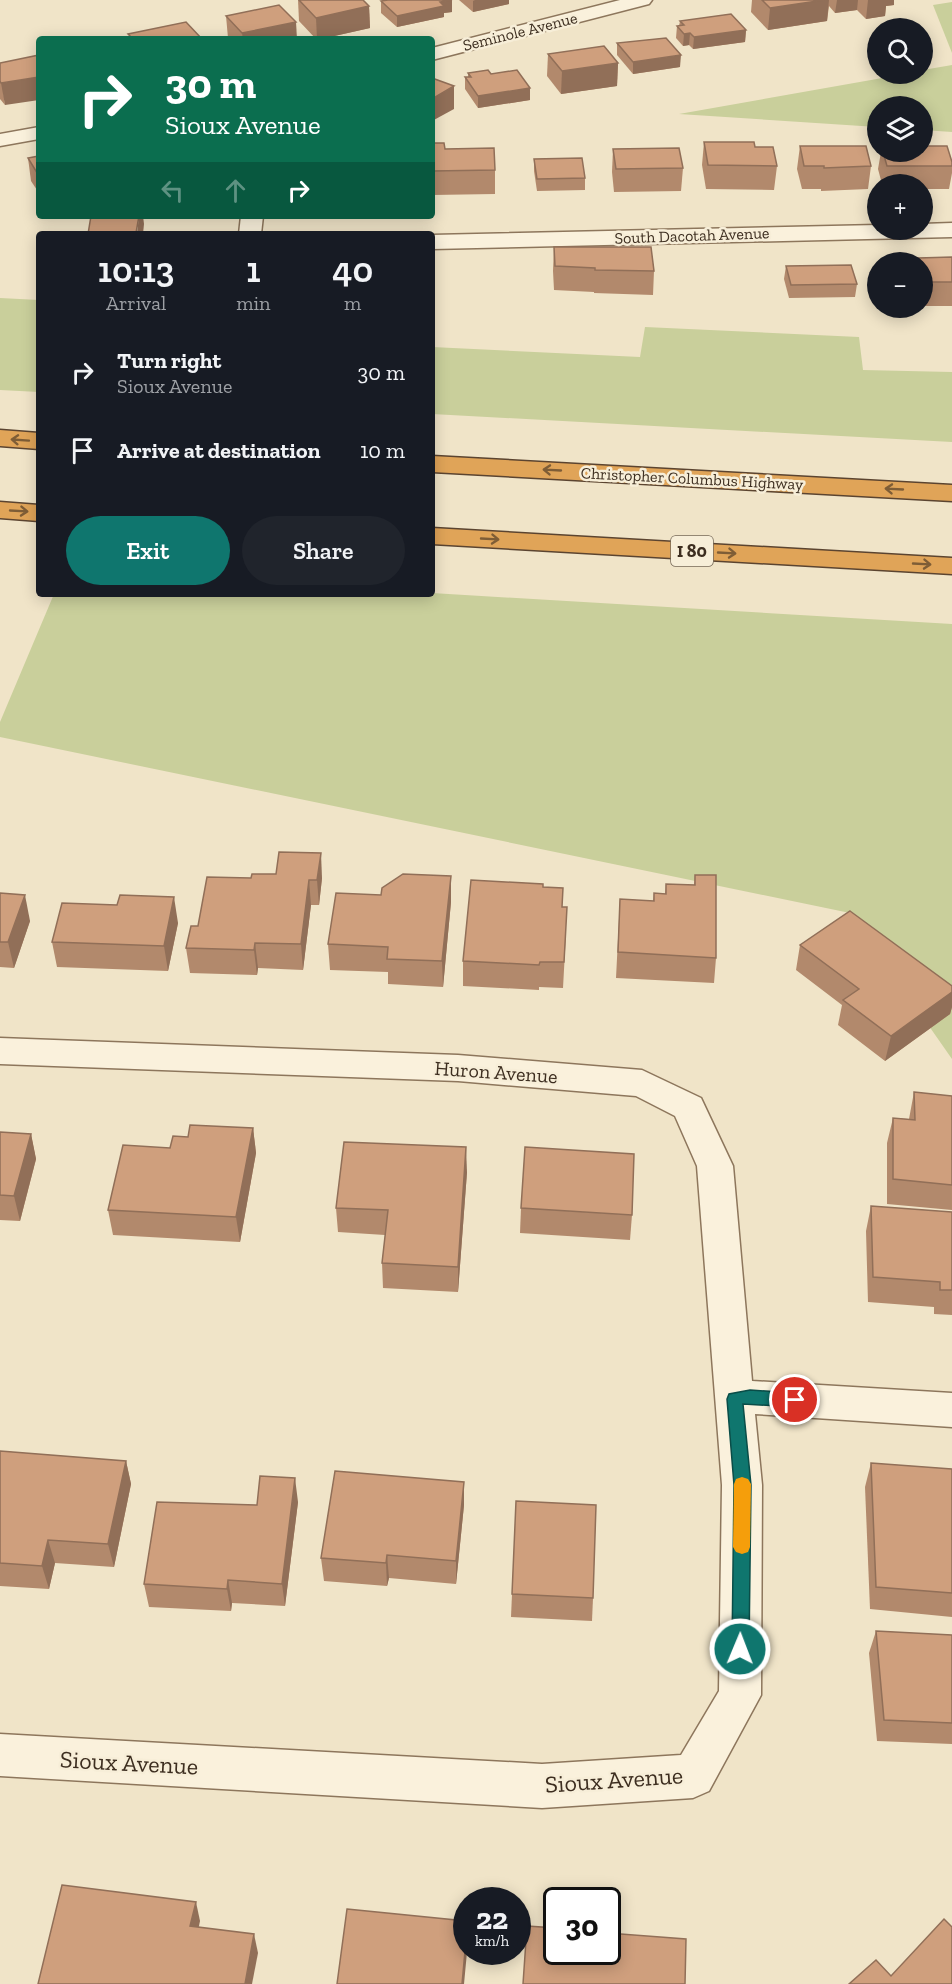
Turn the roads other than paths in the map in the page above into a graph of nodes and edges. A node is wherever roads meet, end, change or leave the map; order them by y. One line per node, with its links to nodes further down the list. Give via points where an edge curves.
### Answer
1 (642, 0): 2 (street, Seminole Avenue)
2 (435, 53)
3 (36, 134): 4 (street)
4 (0, 140)
5 (952, 230): 6 (street, South Dacotah Avenue)
6 (435, 242)
7 (0, 438): 8 (highway, one-way to 7)
8 (36, 441)
9 (435, 464): 10 (highway, Christopher Columbus Highway, one-way to 9)
10 (952, 492)
11 (0, 510): 12 (highway, one-way to 12)
12 (36, 513)
13 (435, 536): 14 (highway, I 80, one-way to 14)
14 (952, 566)
15 (0, 1051): 16 (street, Huron Avenue, via 458,1068 642,1083 689,1107 715,1166)
16 (735, 1399): 17 (street); 18 (street, Sioux Avenue, via 742,1485 740,1695 693,1776 542,1786)
17 (952, 1410)
18 (0, 1755)

